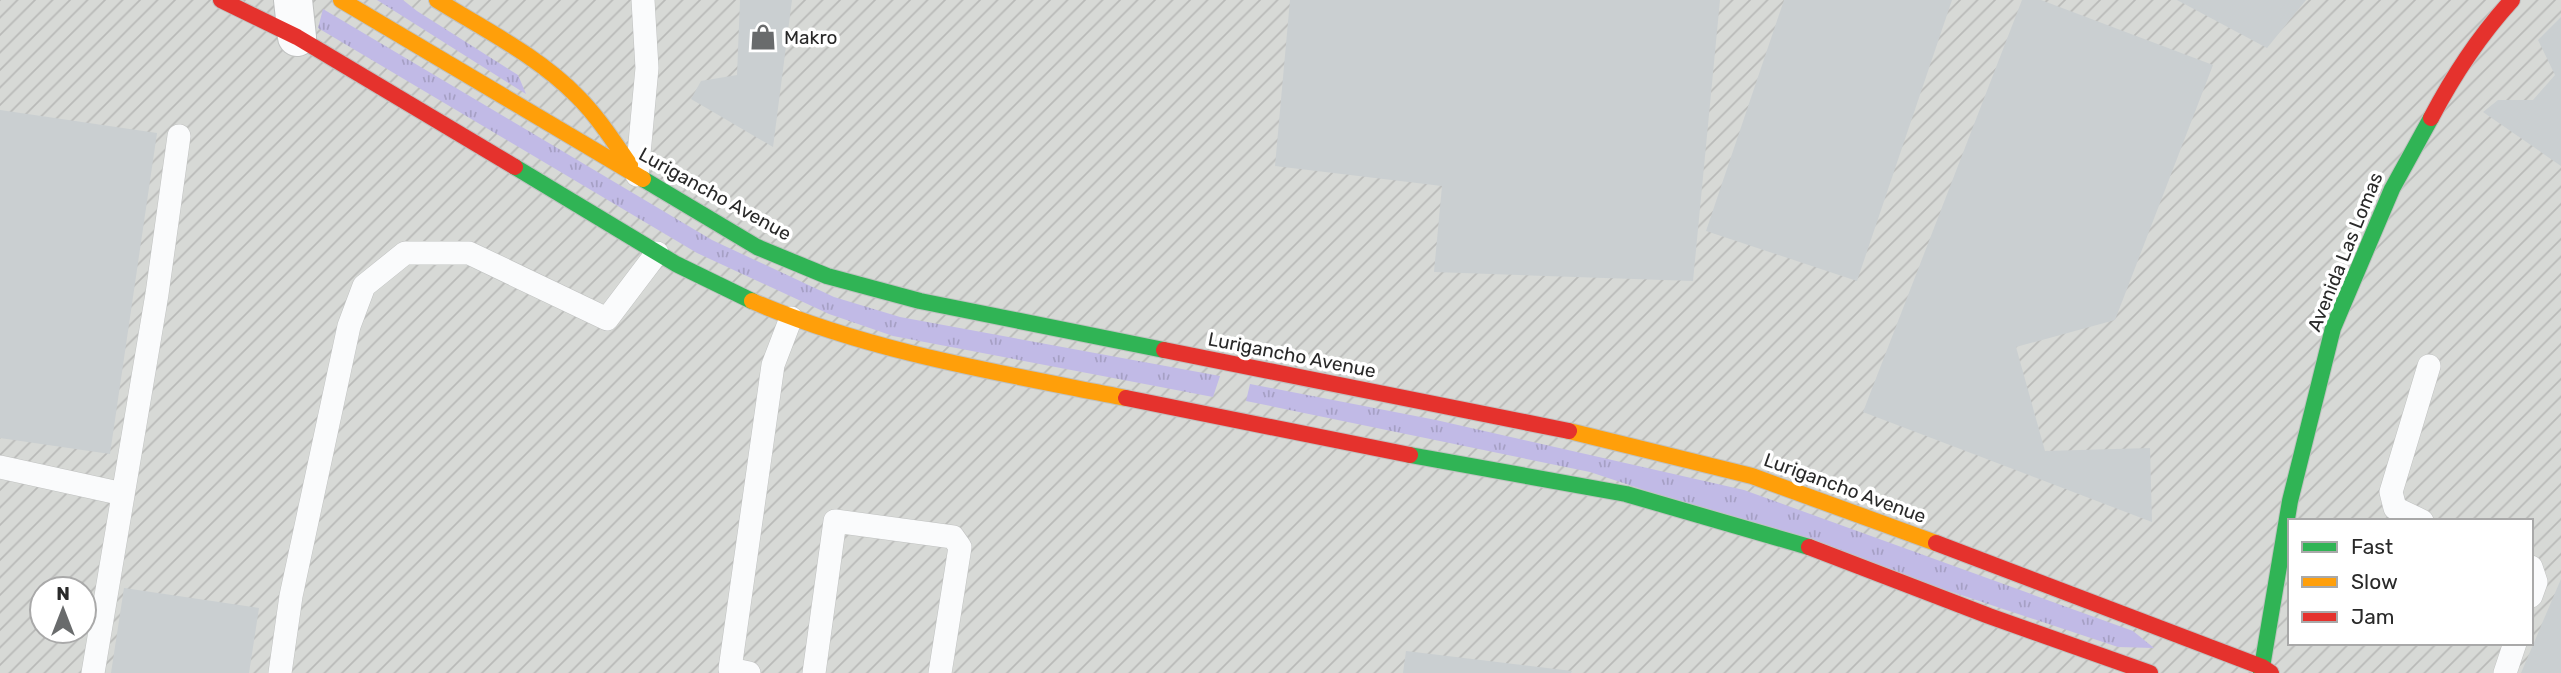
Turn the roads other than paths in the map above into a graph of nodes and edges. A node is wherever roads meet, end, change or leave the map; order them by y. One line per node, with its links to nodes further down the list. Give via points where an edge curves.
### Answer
1 (221, 0): 6 (main road)
2 (341, 0): 8 (main road, Lurigancho Avenue)
3 (437, 0): 8 (main road, via 570,89)
4 (643, 0): 8 (lane, via 647,68)
5 (2512, 0): 18 (main road, Avenida Las Lomas, via 2448,86 2392,189 2333,328 2290,500)
6 (295, 18): 9 (main road)
7 (179, 136): 13 (lane)
8 (637, 175): 18 (main road, Lurigancho Avenue, via 758,247 827,276 1233,372 1548,426 1752,476 2074,594)
9 (657, 253): 10 (main road); 21 (lane, via 607,319 469,253 405,253 364,286 349,326 291,596)
10 (792, 318): 22 (lane, via 773,365 730,669); 24 (main road, via 987,370 1224,411 1409,455 1626,494 1807,546)
11 (2429, 366): 14 (lane, via 2391,492 2395,508)
12 (0, 467): 13 (lane)
13 (123, 494): 20 (lane)
14 (2418, 519)
15 (2533, 573): 16 (lane)
16 (2533, 590)
17 (2514, 645): 25 (lane)
18 (2265, 671)
19 (819, 672): 23 (lane, via 835,521 953,537 960,547)
20 (93, 673)
21 (280, 673)
22 (749, 673)
23 (940, 673)
24 (2150, 673)
25 (2505, 673)

